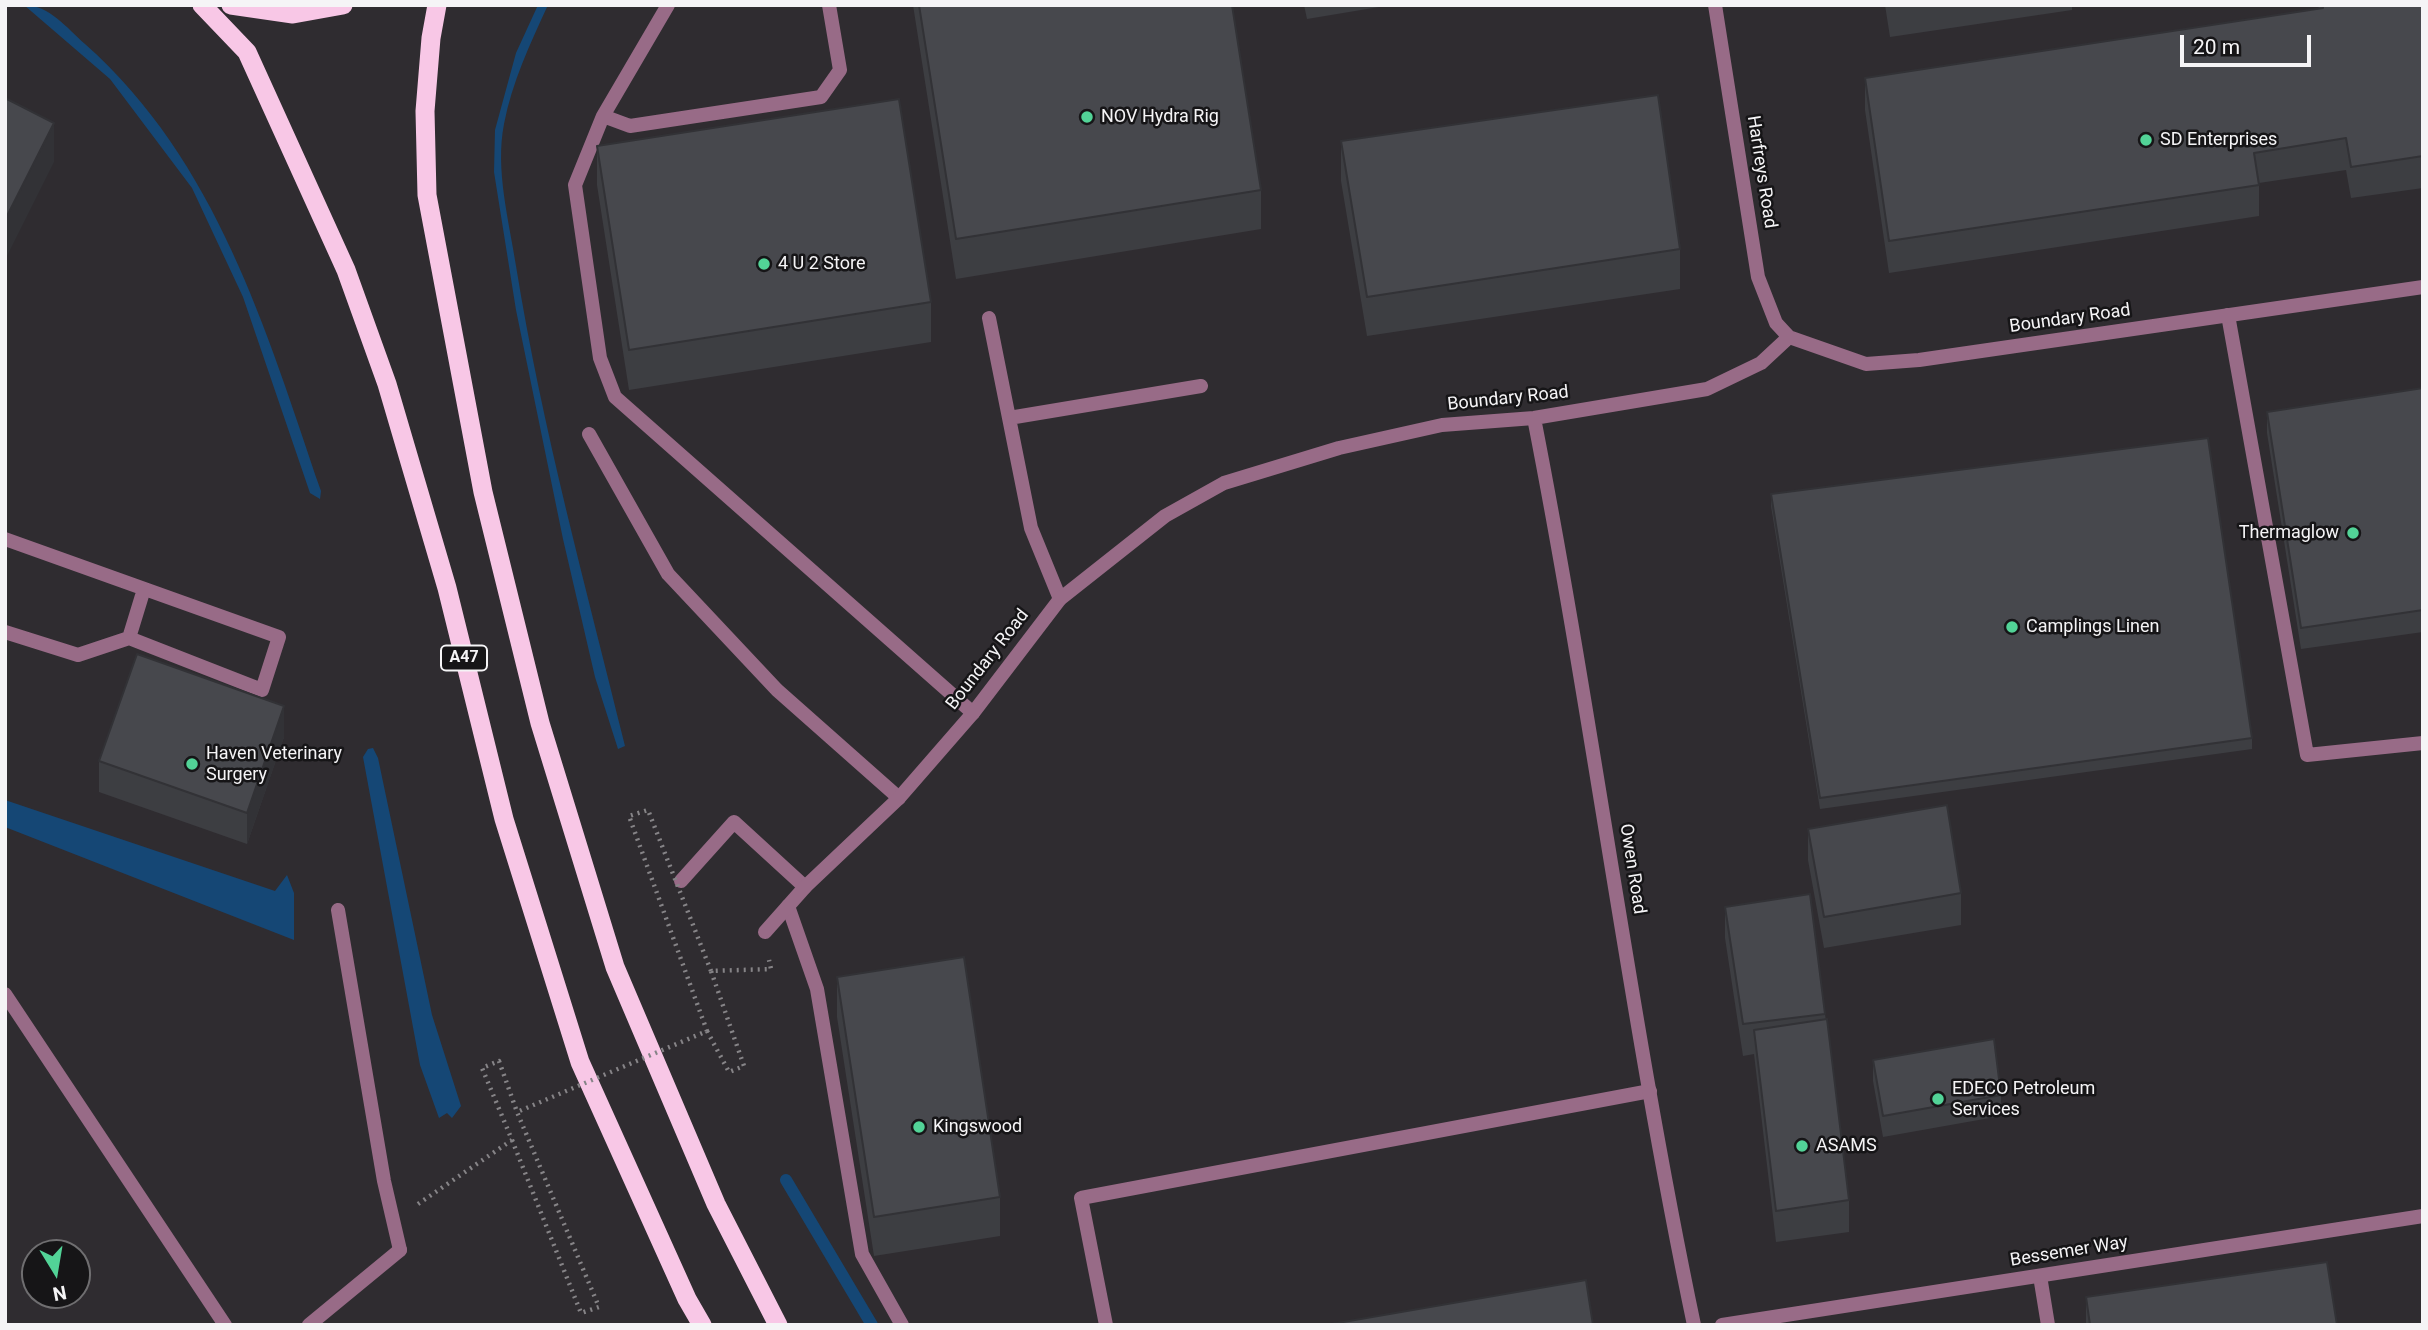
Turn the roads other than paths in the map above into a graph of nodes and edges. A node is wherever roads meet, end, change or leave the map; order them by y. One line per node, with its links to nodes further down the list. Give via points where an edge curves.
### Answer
1 (202, 5): 36 (highway, A47, via 247,52 346,270 402,435 447,588 504,819 580,1062)
2 (231, 5): 3 (highway, via 293,14)
3 (343, 5)
4 (438, 5): 37 (highway, via 425,111 427,195 482,492 540,723 615,967 716,1204)
5 (668, 5): 8 (street)
6 (829, 5): 8 (street, via 840,70 821,97 630,127)
7 (1715, 5): 12 (street, Harfreys Road, via 1758,278 1776,323)
8 (603, 116): 22 (street, via 575,185 600,358 615,397)
9 (2423, 287): 10 (street, Boundary Road)
10 (2228, 315): 12 (street, Boundary Road, via 1866,364); 23 (street, via 2307,755)
11 (989, 318): 14 (street)
12 (1789, 337): 15 (street, Boundary Road, via 1760,363 1707,388)
13 (1201, 386): 14 (street)
14 (1009, 418): 19 (street, via 1031,528)
15 (1535, 418): 19 (street, Boundary Road, via 1442,425 1339,447 1224,482 1165,516); 31 (street, Owen Road)
16 (589, 434): 24 (street, via 668,574 777,690)
17 (5, 539): 18 (street)
18 (144, 589): 21 (street); 21 (street, via 279,637 262,690)
19 (1060, 599): 22 (street, Boundary Road)
20 (5, 632): 21 (street, via 78,655)
21 (129, 638)
22 (973, 713): 24 (street, Boundary Road)
23 (2423, 743)
24 (899, 799): 26 (street, Boundary Road)
25 (681, 881): 26 (street, via 734,822)
26 (805, 887): 27 (street, Boundary Road)
27 (788, 906): 29 (street, Boundary Road); 38 (street, via 817,989 862,1254)
28 (338, 910): 35 (street, via 400,1250)
29 (765, 932)
30 (5, 994): 34 (street)
31 (1650, 1091): 39 (street, via 1081,1198); 40 (street, Owen Road)
32 (2423, 1216): 33 (street, Bessemer Way)
33 (2040, 1276): 41 (street, Bessemer Way); 42 (street)
34 (225, 1325)
35 (309, 1325)
36 (702, 1325)
37 (778, 1325)
38 (902, 1325)
39 (1106, 1325)
40 (1694, 1325)
41 (1722, 1325)
42 (2048, 1325)

